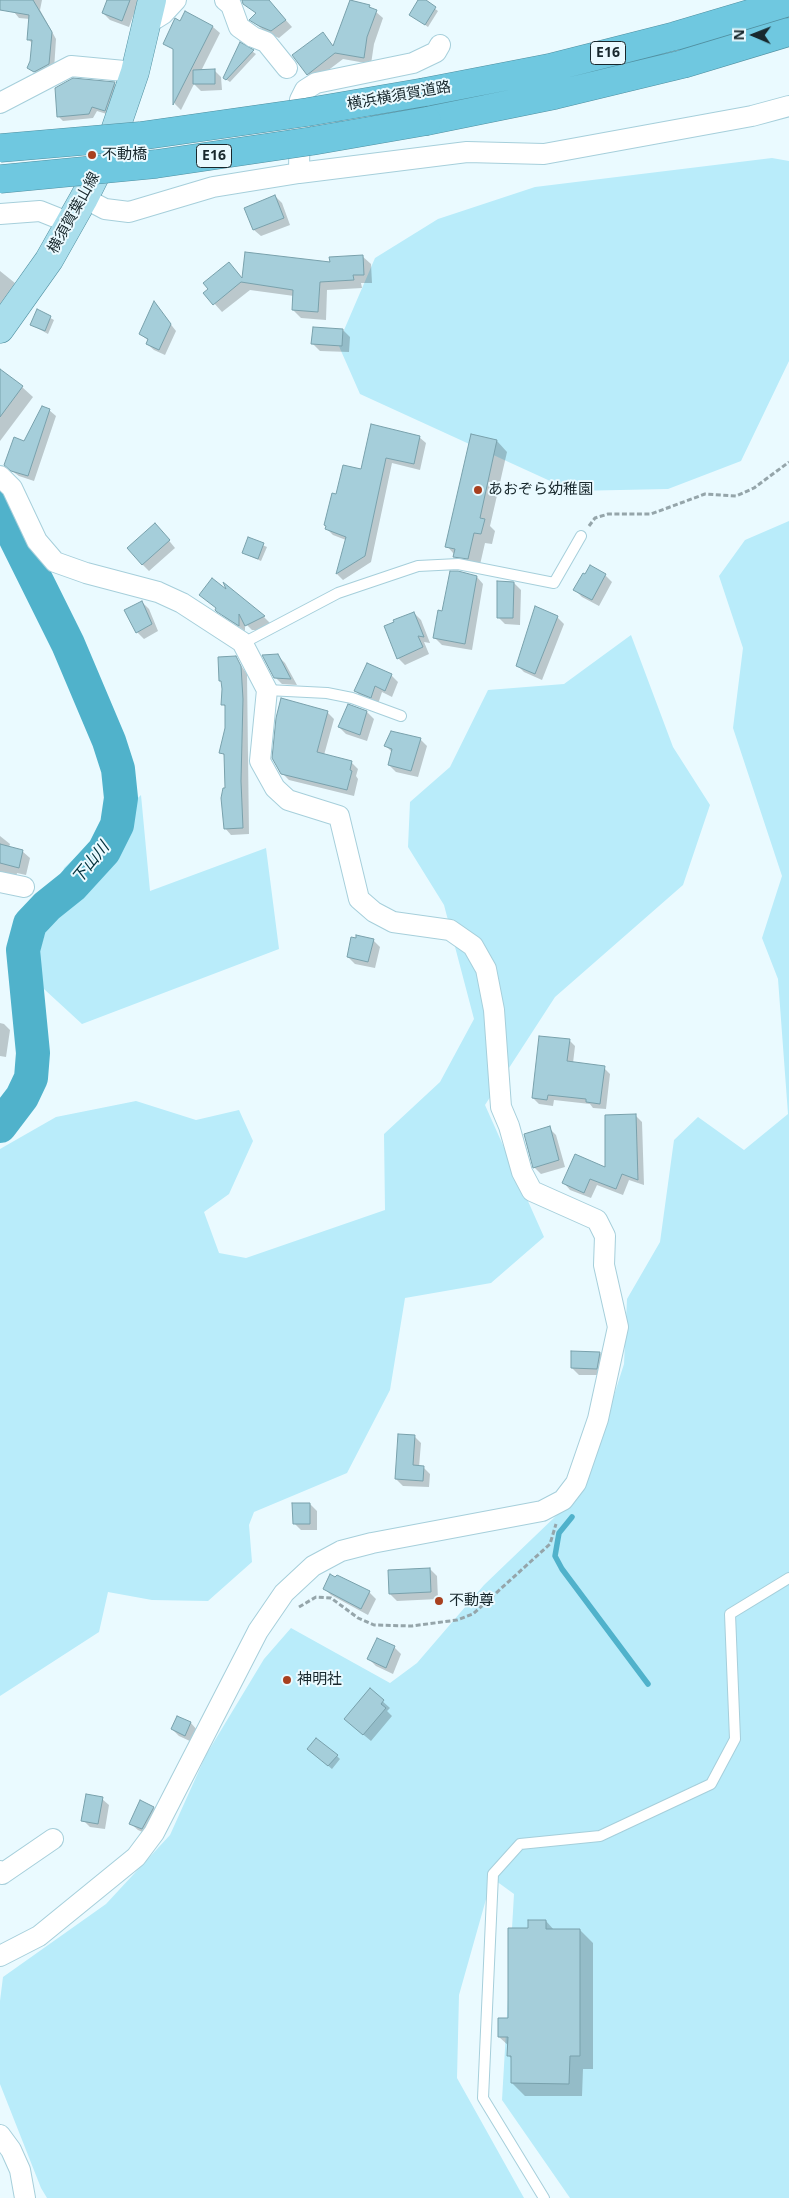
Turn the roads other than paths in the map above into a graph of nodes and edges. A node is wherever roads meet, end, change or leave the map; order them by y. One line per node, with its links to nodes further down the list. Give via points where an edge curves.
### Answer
1 (176, 0): 4 (street, via 164,14)
2 (225, 0): 7 (street, via 230,4 239,27 266,42)
3 (789, 2): 11 (highway, 横浜横須賀道路 / E16, bridge, via 675,36 549,68 424,92 140,136)
4 (150, 12): 8 (main road, 横須賀葉山線)
5 (789, 32): 13 (highway, 横浜横須賀道路 / E16, bridge, via 683,64 427,121 156,164)
6 (440, 45): 12 (street, via 436,52 413,63 316,83 305,90 300,100)
7 (287, 68)
8 (135, 72): 9 (street, via 71,66); 14 (main road, 横須賀葉山線, via 109,148)
9 (0, 103)
10 (789, 106): 12 (street, via 752,116 544,154 467,152)
11 (0, 148)
12 (299, 173): 14 (street, via 213,187 129,212 105,210)
13 (0, 179)
14 (84, 198): 16 (main road, 横須賀葉山線)
15 (0, 214): 16 (street, via 40,212)
16 (70, 223): 17 (main road, 横須賀葉山線, via 49,260)
17 (0, 329)
18 (0, 476): 20 (street, via 12,488 37,541 55,562 158,592 182,603)
19 (581, 536): 20 (lane, via 554,582 458,564 418,566 338,593)
20 (242, 642): 21 (street)
21 (267, 690): 22 (lane, via 327,693 352,698); 28 (street, via 260,761 275,788 288,800 339,816 359,899 393,922 450,930 473,946 486,969 494,1010 501,1107 522,1172 532,1191 597,1220 605,1236 604,1265 618,1326 598,1419 576,1482 563,1500 542,1511 372,1543 341,1552 313,1566 284,1593 258,1631 154,1832 136,1858 39,1936)
22 (401, 716)
23 (0, 882): 24 (street)
24 (24, 887)
25 (789, 1578): 31 (lane, via 730,1614 735,1740 711,1784 600,1836 520,1844 493,1874 483,2098)
26 (53, 1839): 27 (street, via 2,1874)
27 (0, 1872)
28 (0, 1956)
29 (0, 2135): 30 (street, via 12,2150 20,2170)
30 (25, 2198)
31 (544, 2198)

